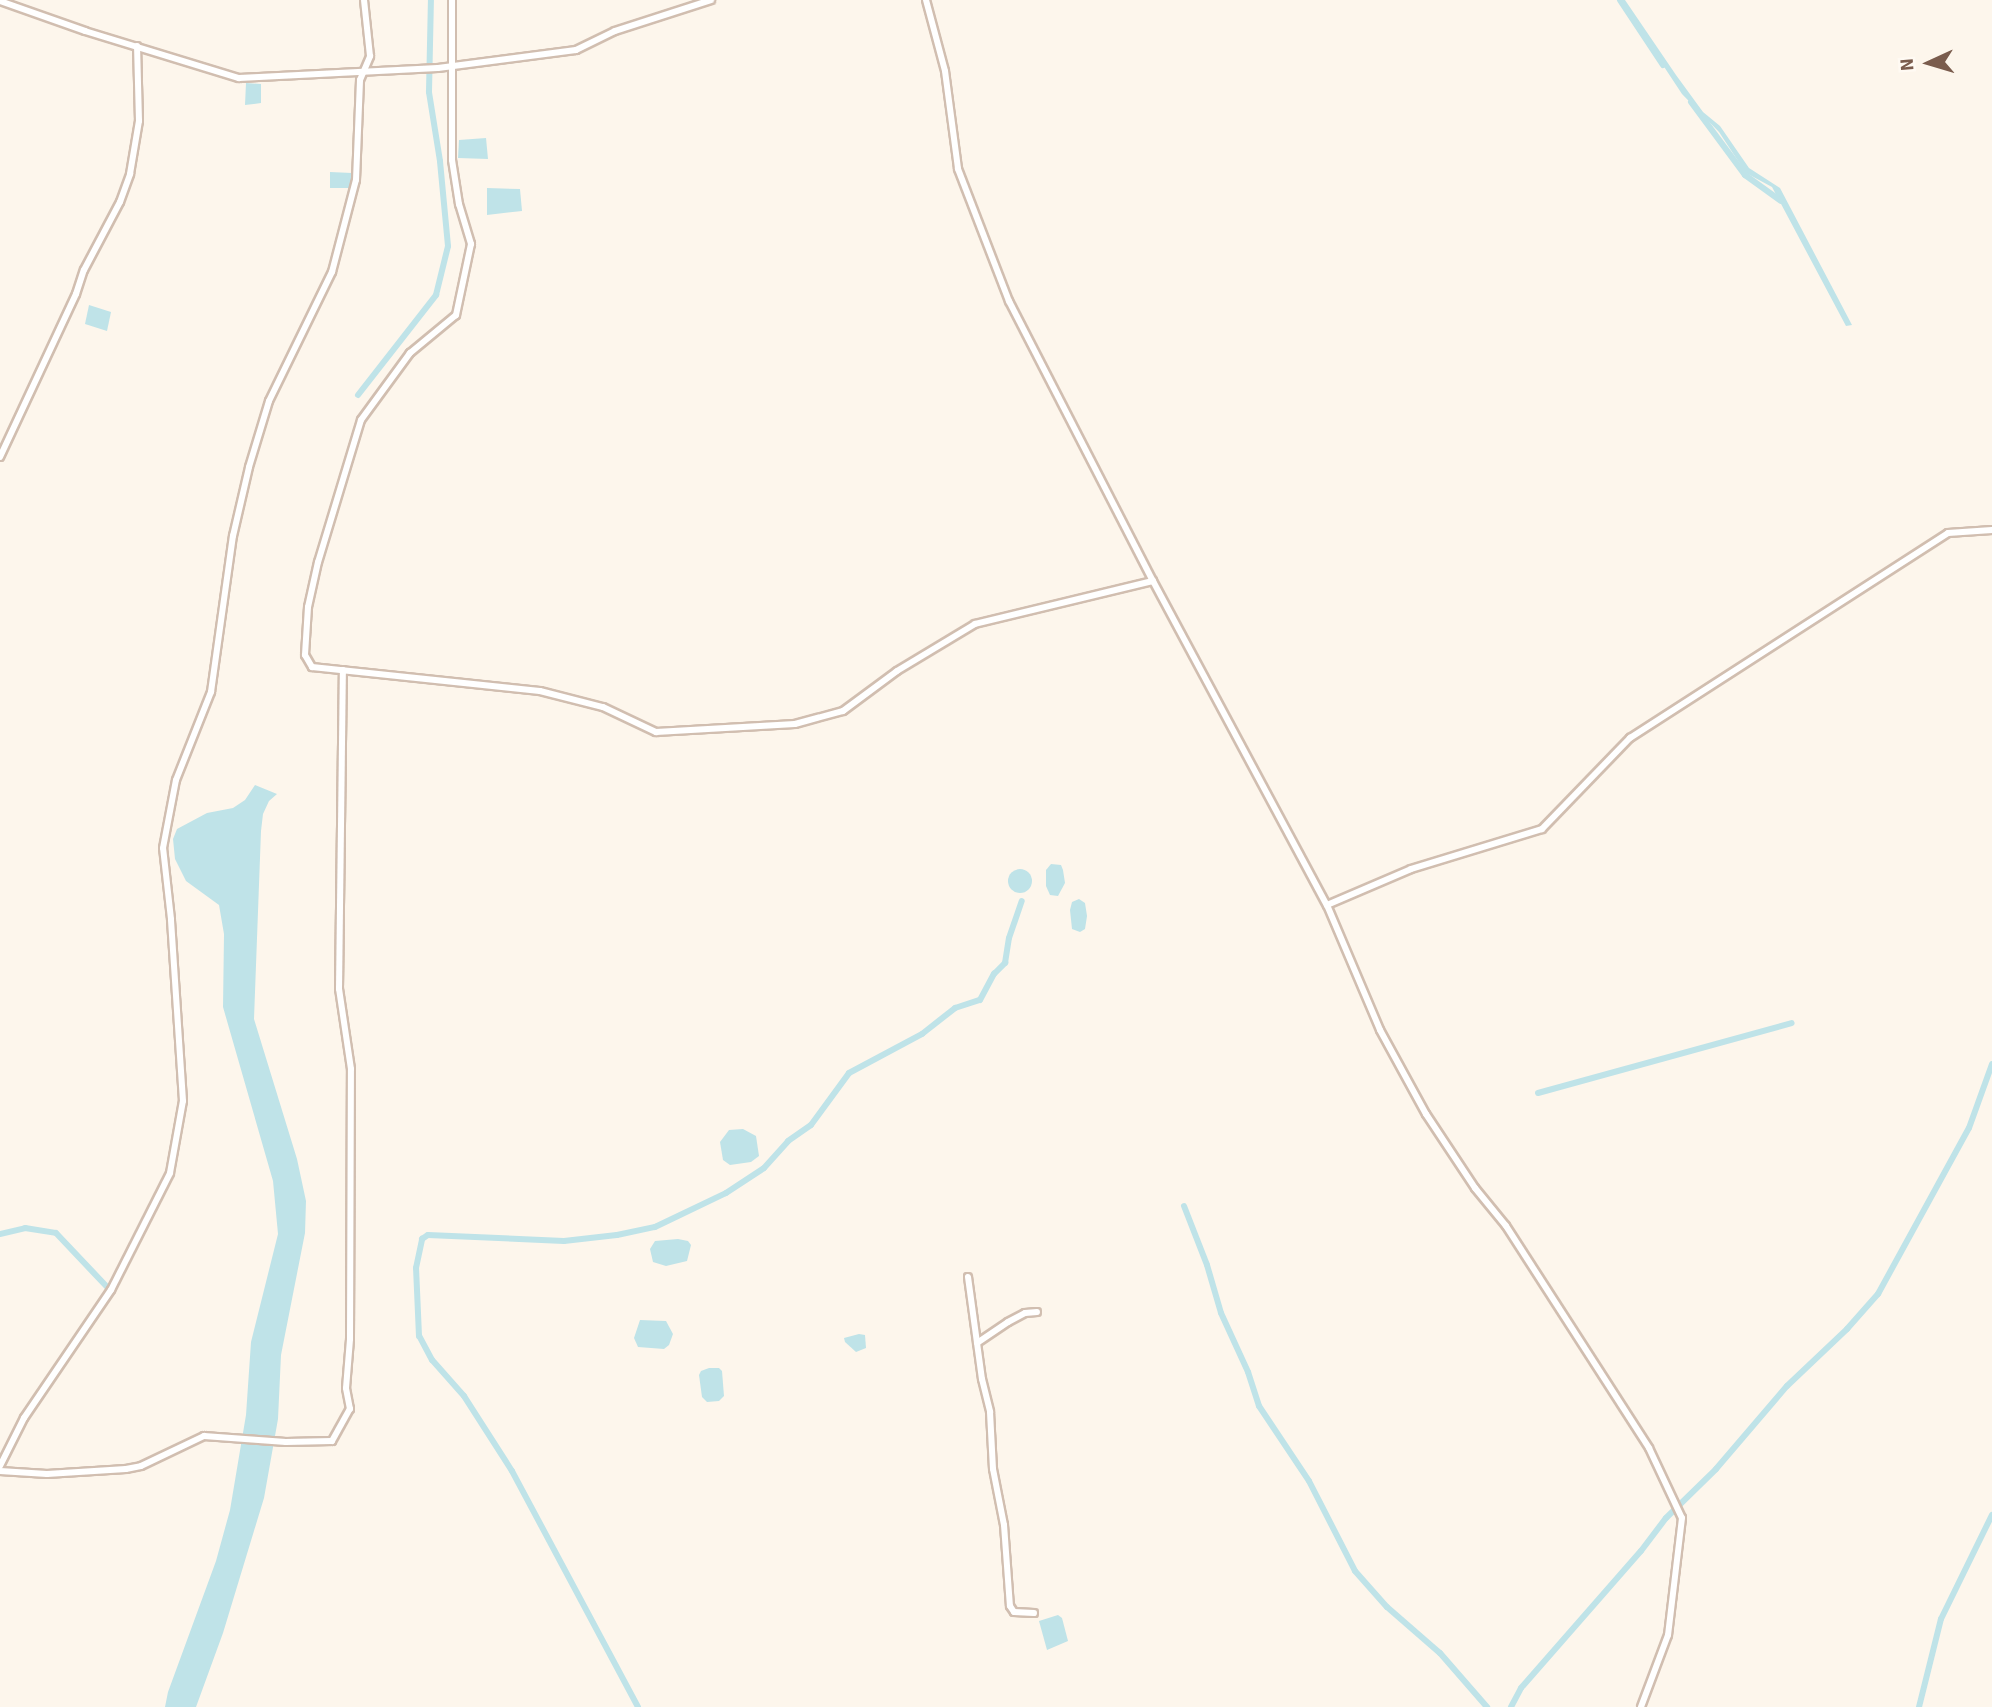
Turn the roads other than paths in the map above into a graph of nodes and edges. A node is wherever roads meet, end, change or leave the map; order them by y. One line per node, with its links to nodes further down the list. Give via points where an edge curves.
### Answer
1 (364, 0): 8 (street, via 370,56)
2 (452, 0): 7 (street)
3 (711, 0): 7 (street, via 615,31 576,50)
4 (926, 0): 11 (street, via 945,71 958,169 1009,301)
5 (0, 1): 6 (street)
6 (137, 46): 8 (street, via 239,78); 9 (street, via 139,121 130,174)
7 (452, 64): 8 (street); 12 (street, via 452,160 471,244 456,315 410,353 361,421 321,549 308,607 305,655 312,667)
8 (363, 71): 17 (street, via 356,180 342,239 323,293 269,401 249,467 233,536 211,692 176,780 163,848 183,1101 170,1173 111,1290 24,1418)
9 (0, 457)
10 (1992, 530): 13 (street, via 1948,533 1630,738 1542,829 1411,869)
11 (1153, 582): 12 (street, via 975,624 897,671 843,711 795,724 656,732 603,707 540,691); 13 (street)
12 (343, 670): 17 (street, via 339,989 351,1069 346,1388 351,1409 332,1441 217,1436 191,1440 126,1469 47,1474)
13 (1327, 905): 19 (street, via 1380,1030 1426,1114 1506,1226 1648,1448 1682,1518 1668,1635)
14 (968, 1277): 16 (street)
15 (1037, 1312): 16 (street, via 1016,1317)
16 (977, 1343): 18 (street, via 990,1412 1010,1606 1014,1612)
17 (0, 1468)
18 (1034, 1613)
19 (1641, 1707)

